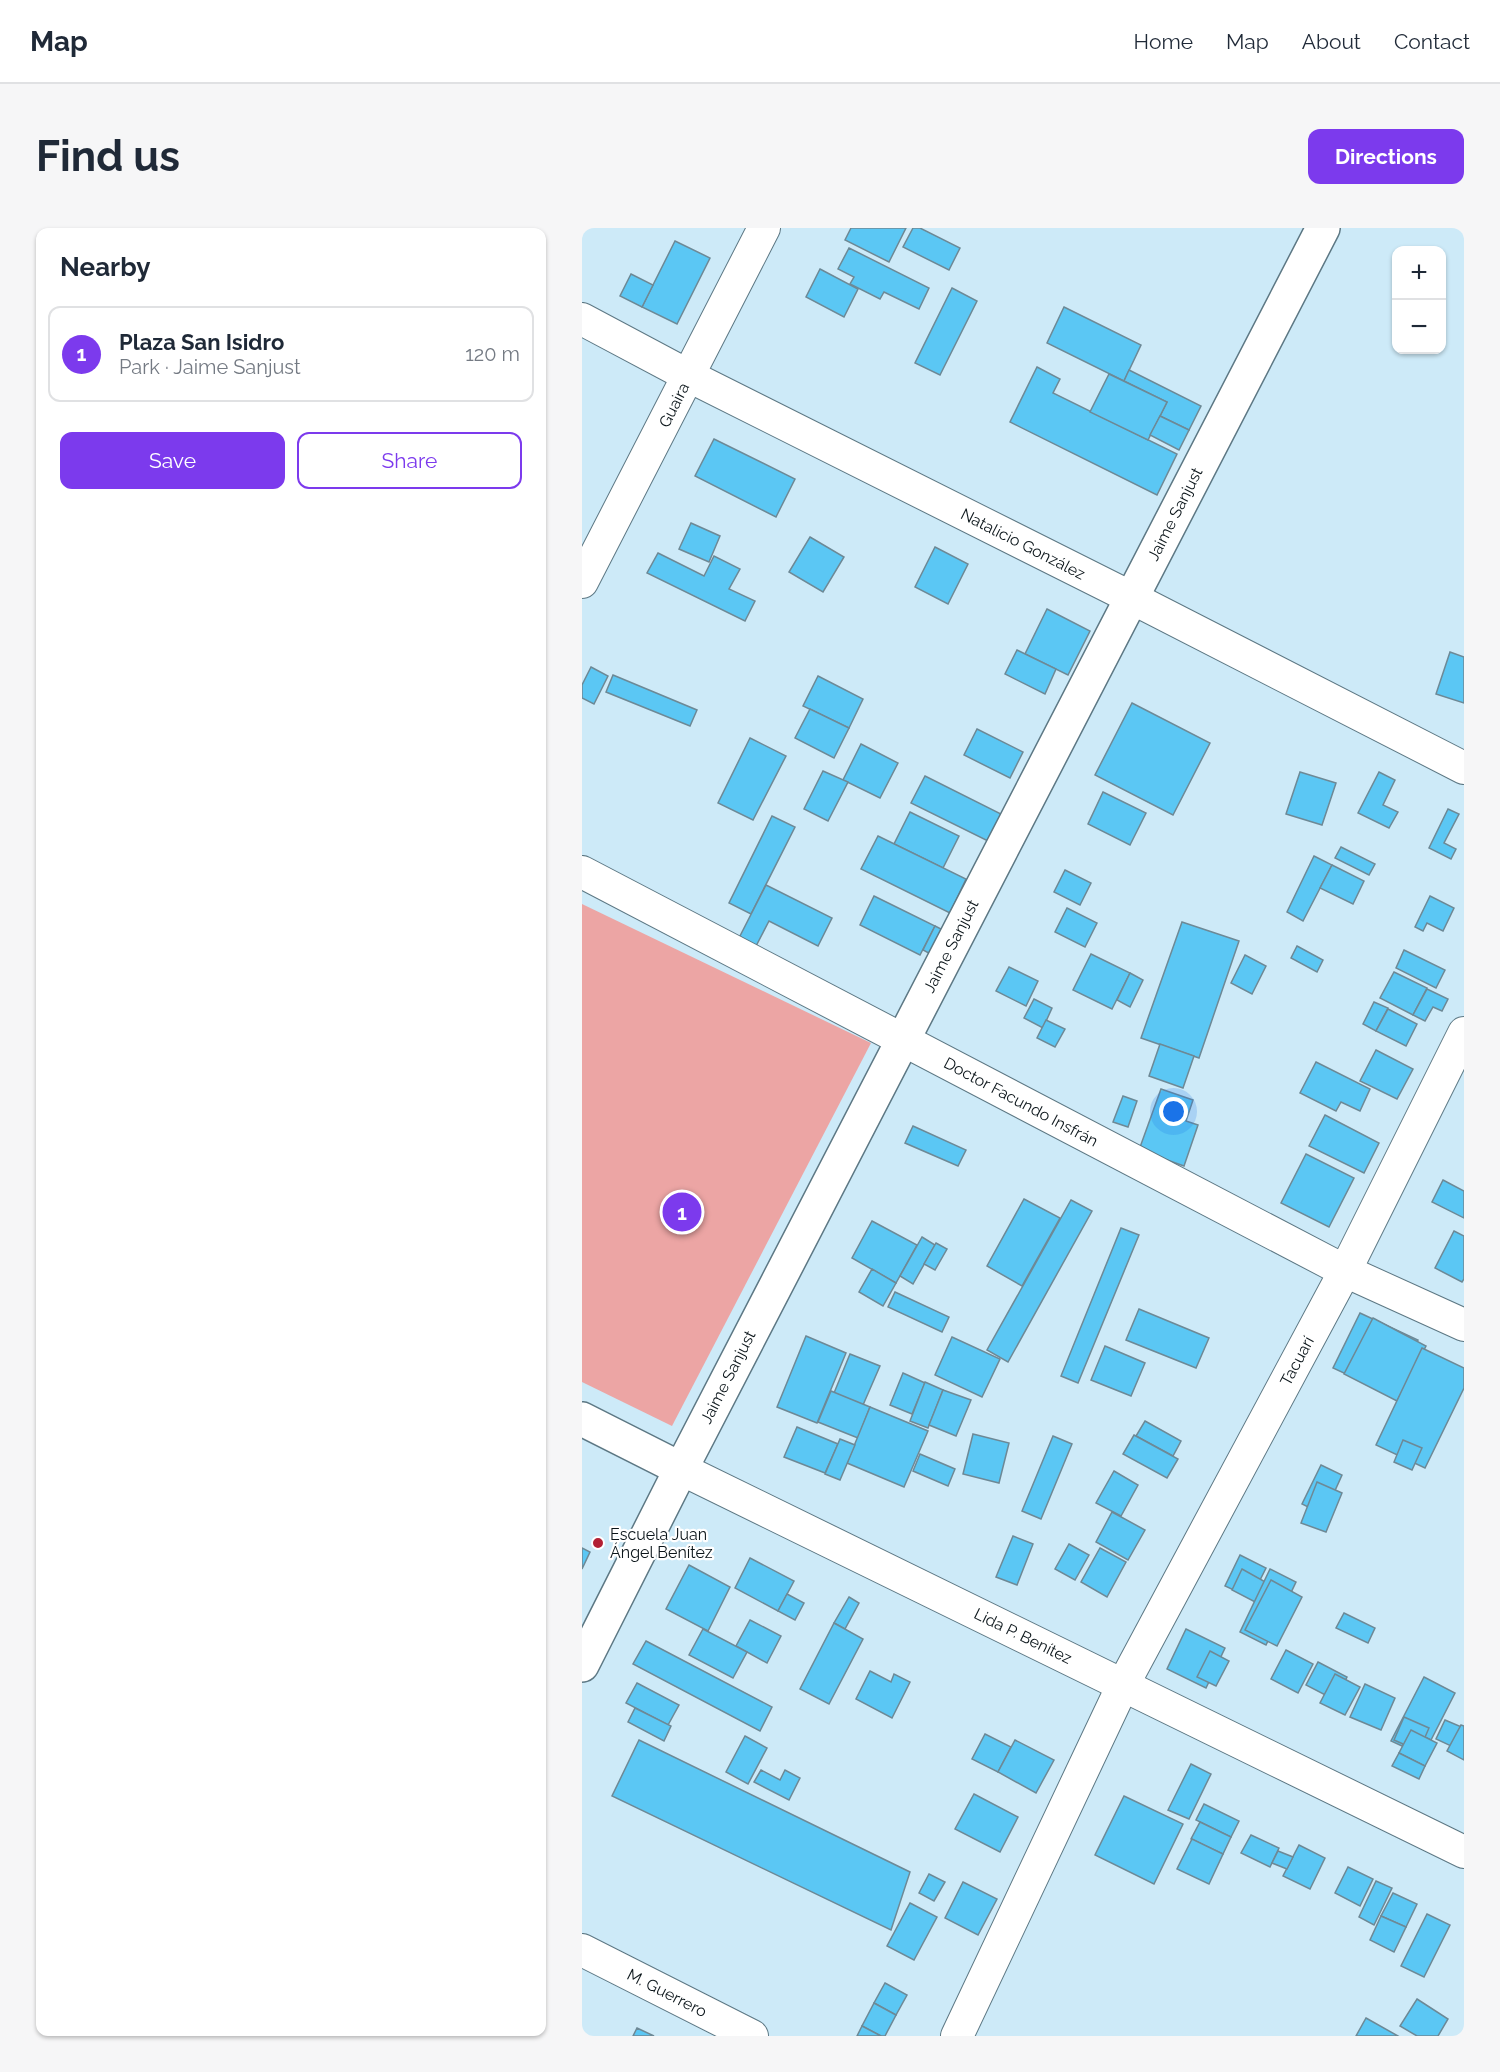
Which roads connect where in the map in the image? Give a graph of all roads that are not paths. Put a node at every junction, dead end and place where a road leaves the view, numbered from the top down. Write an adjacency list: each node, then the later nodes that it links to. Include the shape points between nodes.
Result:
1 (764, 228): 4 (street, Guaira)
2 (1323, 228): 6 (main road, Jaime Sanjust)
3 (582, 319): 4 (street, Natalicio González)
4 (689, 376): 5 (street, Guaira); 6 (street, Natalicio González)
5 (582, 582)
6 (1132, 598): 7 (street, Natalicio González); 10 (main road, Jaime Sanjust)
7 (1464, 768)
8 (582, 872): 10 (street, Doctor Facundo Insfrán)
9 (1464, 1033): 11 (street, Tacuarí)
10 (903, 1040): 11 (street, Doctor Facundo Insfrán); 14 (main road, Jaime Sanjust)
11 (1345, 1271): 12 (street, Doctor Facundo Insfrán); 16 (street, Tacuarí)
12 (1464, 1324)
13 (582, 1419): 14 (main road, Lida P. Benítez)
14 (681, 1469): 15 (main road, Jaime Sanjust); 16 (street, Lida P. Benítez)
15 (582, 1665)
16 (1123, 1685): 17 (street, Lida P. Benítez); 20 (street, Tacuarí)
17 (1464, 1852)
18 (582, 1950): 19 (street, M. Guerrero)
19 (752, 2036)
20 (957, 2036)

